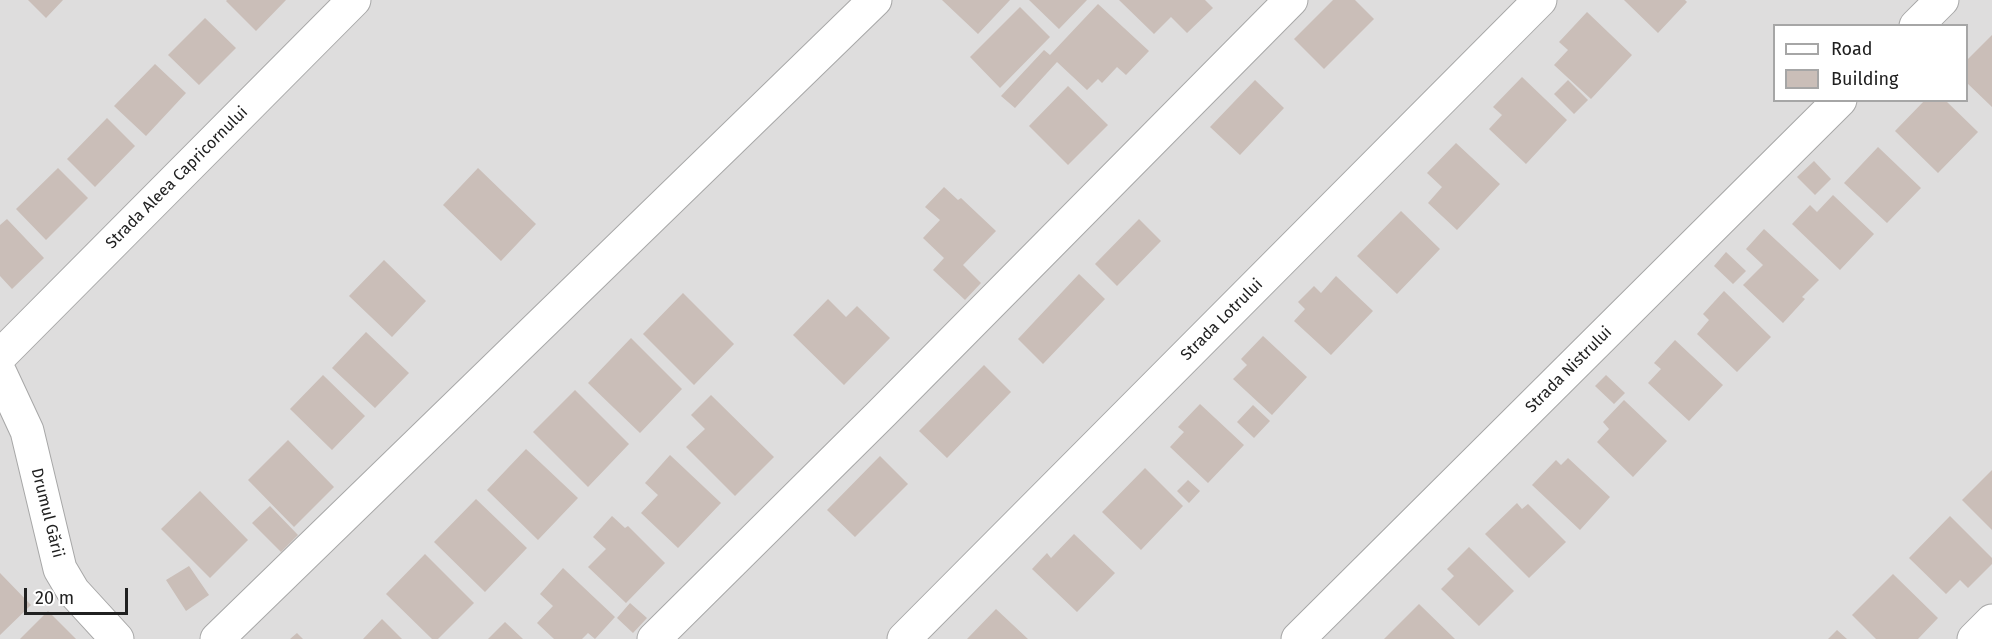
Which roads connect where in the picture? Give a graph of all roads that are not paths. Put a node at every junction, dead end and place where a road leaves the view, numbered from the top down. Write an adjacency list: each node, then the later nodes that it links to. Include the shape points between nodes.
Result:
1 (354, 0): 8 (street, Strada Aleea Capricornului)
2 (875, 0): 12 (street)
3 (1291, 0): 13 (street)
4 (1540, 0): 14 (street, Strada Lotrului)
5 (1942, 0): 6 (street)
6 (1918, 24)
7 (1838, 102): 15 (street, Strada Nistrului)
8 (0, 356)
9 (0, 373): 11 (street, Drumul Gării, via 27,431 60,569 73,591)
10 (1992, 621): 16 (street)
11 (117, 639)
12 (217, 639)
13 (654, 639)
14 (904, 639)
15 (1298, 639)
16 (1974, 639)

